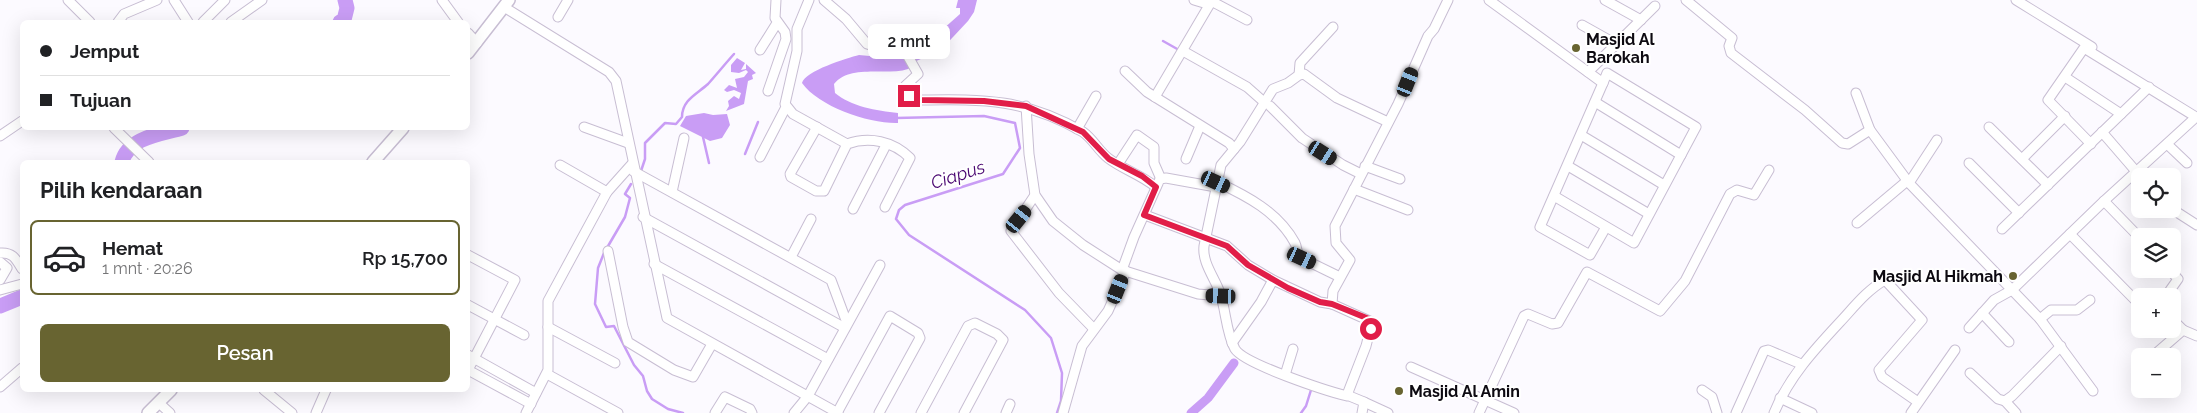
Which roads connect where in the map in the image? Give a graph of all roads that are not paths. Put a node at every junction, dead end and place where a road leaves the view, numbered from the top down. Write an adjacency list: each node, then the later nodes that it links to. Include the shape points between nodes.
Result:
1 (68, 0): 21 (street)
2 (157, 0): 22 (street, via 124,14)
3 (174, 0): 23 (street)
4 (225, 0): 24 (street)
5 (442, 0): 26 (street)
6 (568, 0): 20 (street)
7 (776, 0): 29 (street, via 774,14)
8 (809, 0): 53 (street, via 797,29 797,51 786,94)
9 (824, 0): 52 (street, via 869,46 880,46 895,35 918,75 904,88 912,97)
10 (1194, 0): 17 (street)
11 (1448, 0): 58 (street)
12 (1489, 0): 40 (street)
13 (1605, 0): 28 (street)
14 (1686, 0): 66 (street, via 1732,38 1731,53 1842,143 1848,144)
15 (2016, 0): 54 (street)
16 (257, 1): 25 (street)
17 (1211, 2): 27 (street); 37 (street, via 1184,44)
18 (506, 4): 33 (street); 72 (street, via 613,76)
19 (1654, 6): 28 (street)
20 (558, 17)
21 (88, 20)
22 (120, 20)
23 (187, 20)
24 (205, 20)
25 (233, 20)
26 (457, 20)
27 (1247, 20)
28 (1640, 20): 34 (street)
29 (777, 23): 35 (street); 46 (street, via 785,32 786,39)
30 (1582, 25): 34 (street)
31 (1333, 27): 42 (street, via 1300,63)
32 (470, 35): 33 (street)
33 (477, 43): 36 (street)
34 (1616, 44): 38 (street)
35 (760, 50)
36 (470, 51)
37 (1183, 51): 49 (street); 51 (street, via 1247,87)
38 (1595, 65): 40 (street); 41 (street)
39 (1124, 71): 49 (street)
40 (1588, 72): 44 (street)
41 (1607, 73): 44 (street); 78 (street, via 1696,127)
42 (1299, 74): 51 (street, via 1273,89); 58 (street, via 1337,98)
43 (2065, 76): 45 (street, via 2086,47); 55 (street); 56 (street, via 2048,100)
44 (1604, 83): 50 (street)
45 (2149, 87): 55 (street); 75 (street, via 2196,117)
46 (768, 91)
47 (1856, 93): 66 (street)
48 (1096, 96): 63 (street)
49 (1155, 97): 59 (street)
50 (1595, 102): 68 (street); 78 (street)
51 (1267, 104): 77 (street); 92 (street, via 1302,138 1343,165)
52 (1026, 106): 63 (street); 104 (street)
53 (786, 107): 62 (street); 79 (street)
54 (2197, 113)
55 (2120, 114): 67 (street)
56 (2065, 116): 74 (street); 81 (street)
57 (20, 122): 69 (street)
58 (1388, 122): 92 (street)
59 (1200, 126): 77 (street); 80 (street)
60 (1989, 126): 81 (street)
61 (584, 127): 72 (street)
62 (817, 127): 73 (street); 73 (street, via 790,174 794,180 816,191 824,191)
63 (1077, 129): 86 (street)
64 (116, 130): 82 (street)
65 (401, 130): 83 (street)
66 (1870, 130): 96 (street)
67 (2102, 132): 74 (street); 90 (street)
68 (1581, 135): 88 (street); 99 (street)
69 (0, 136)
70 (684, 138): 103 (street)
71 (1937, 140): 96 (street)
72 (628, 143): 89 (street)
73 (847, 144): 76 (street, via 872,139)
74 (2091, 144): 100 (street)
75 (2167, 144): 85 (street); 91 (street)
76 (886, 145): 107 (street, via 910,160); 108 (street)
77 (1234, 149): 98 (street, via 1221,165)
78 (1681, 155): 99 (street)
79 (760, 157)
80 (1186, 159)
81 (2022, 159): 100 (street)
82 (147, 160)
83 (375, 160)
84 (1969, 163): 110 (street)
85 (2186, 163)
86 (1118, 164): 97 (street); 97 (street, via 1138,135 1154,146)
87 (560, 165): 102 (street)
88 (1568, 166): 105 (street); 111 (street)
89 (632, 167): 102 (street); 103 (street); 114 (street)
90 (2133, 168)
91 (2144, 168)
92 (1363, 170): 94 (street); 101 (street)
93 (1769, 170): 184 (street, via 1754,195 1737,190 1730,194 1685,281 1664,309 1654,309 1587,272 1558,323 1552,324 1528,314 1524,316)
94 (1400, 179)
95 (2131, 180): 106 (street)
96 (1908, 182): 116 (street); 138 (street)
97 (1158, 183): 98 (street); 112 (street)
98 (1216, 184): 122 (street); 133 (street, via 1245,196 1272,215 1296,244 1299,257)
99 (1664, 185): 111 (street)
100 (2048, 186): 110 (street)
101 (1354, 189): 109 (street); 133 (street, via 1334,230 1336,243 1350,258)
102 (607, 192): 148 (street, via 548,300)
103 (672, 192): 127 (street)
104 (1035, 195): 132 (street, via 1049,218 1059,227); 151 (street, via 1011,231 1059,293)
105 (1554, 196): 118 (street); 118 (street, via 1540,227 1590,255)
106 (2104, 201): 120 (street); 121 (street)
107 (885, 208)
108 (853, 209)
109 (1408, 210)
110 (2020, 213): 119 (street)
111 (1649, 214): 118 (street, via 1634,243)
112 (1144, 215): 122 (street); 132 (street)
113 (2181, 215): 117 (street)
114 (643, 217): 129 (street); 147 (street)
115 (812, 219): 127 (street)
116 (1857, 223)
117 (2197, 225)
118 (1606, 227)
119 (2002, 229)
120 (2131, 229)
121 (2070, 234): 138 (street); 140 (street)
122 (1206, 239): 135 (street, via 1227,246 1248,265); 139 (street, via 1204,259)
123 (608, 251): 157 (street, via 622,327 628,342 674,370 693,377)
124 (0, 253): 125 (street)
125 (15, 256): 128 (street); 130 (street)
126 (470, 256): 145 (street, via 515,280)
127 (791, 257): 147 (street, via 831,280)
128 (4, 264): 134 (street)
129 (654, 264): 157 (street, via 667,318); 163 (street)
130 (20, 265)
131 (880, 266): 147 (street)
132 (1124, 270): 139 (street, via 1198,294); 151 (street, via 1112,304)
133 (1340, 277): 142 (street)
134 (0, 280)
135 (1273, 280): 142 (street, via 1320,302); 156 (street)
136 (20, 285): 137 (street)
137 (0, 290)
138 (2012, 290): 144 (street, via 1994,300); 146 (street)
139 (1221, 296): 156 (street)
140 (2131, 296)
141 (2090, 300): 146 (street, via 2077,310 2051,310)
142 (1332, 304): 182 (street, via 1372,322)
143 (470, 306): 145 (street)
144 (1982, 313): 150 (street); 155 (street)
145 (494, 319): 153 (street); 162 (street)
146 (2040, 320): 158 (street)
147 (846, 325): 163 (street)
148 (548, 327): 164 (street); 169 (street)
149 (2181, 327): 152 (street)
150 (1968, 328)
151 (1094, 330): 204 (street, via 1086,338 1079,354)
152 (2184, 330): 154 (street); 159 (street)
153 (524, 335)
154 (2197, 336)
155 (2009, 342)
156 (1232, 343): 171 (street, via 1238,354)
157 (712, 344): 181 (street)
158 (2061, 346): 175 (street); 185 (street)
159 (2163, 348)
160 (1293, 349): 171 (street)
161 (1955, 350): 187 (street)
162 (471, 357): 172 (street)
163 (828, 359): 181 (street)
164 (615, 363)
165 (1801, 364): 183 (street); 187 (street, via 1868,291 1885,280 1922,320 1879,370 1882,376); 210 (street, via 1764,351)
166 (1411, 367): 184 (street)
167 (20, 370): 173 (street)
168 (470, 371): 179 (street)
169 (547, 374): 180 (street); 195 (street)
170 (1970, 374): 185 (street)
171 (1285, 375): 182 (street)
172 (514, 381): 179 (street); 180 (street)
173 (0, 387)
174 (1702, 390): 209 (street, via 1711,396)
175 (2093, 391)
176 (169, 392): 188 (street)
177 (266, 392): 193 (street)
178 (325, 392): 194 (street)
179 (508, 392): 190 (street)
180 (536, 393): 190 (street)
181 (808, 396): 198 (street); 199 (street)
182 (1348, 396): 186 (street)
183 (1780, 398): 211 (street); 212 (street)
184 (1485, 400): 207 (street); 208 (street)
185 (2004, 401): 214 (street)
186 (1364, 402): 205 (street); 206 (street)
187 (1918, 402): 213 (street)
188 (159, 403): 191 (street); 192 (street)
189 (1010, 404): 203 (street)
190 (527, 411)
191 (148, 413)
192 (170, 413)
193 (292, 413)
194 (316, 413)
195 (618, 413)
196 (715, 413): 197 (street, via 725,397)
197 (752, 413)
198 (794, 413)
199 (838, 413): 200 (street, via 890,316 918,333 920,338)
200 (879, 413)
201 (921, 413): 202 (street, via 968,326 975,323 1003,340)
202 (964, 413)
203 (1006, 413)
204 (1063, 413)
205 (1362, 413)
206 (1388, 413)
207 (1479, 413)
208 (1514, 413)
209 (1717, 413)
210 (1736, 413)
211 (1774, 413)
212 (1812, 413)
213 (1911, 413)
214 (2016, 413)

